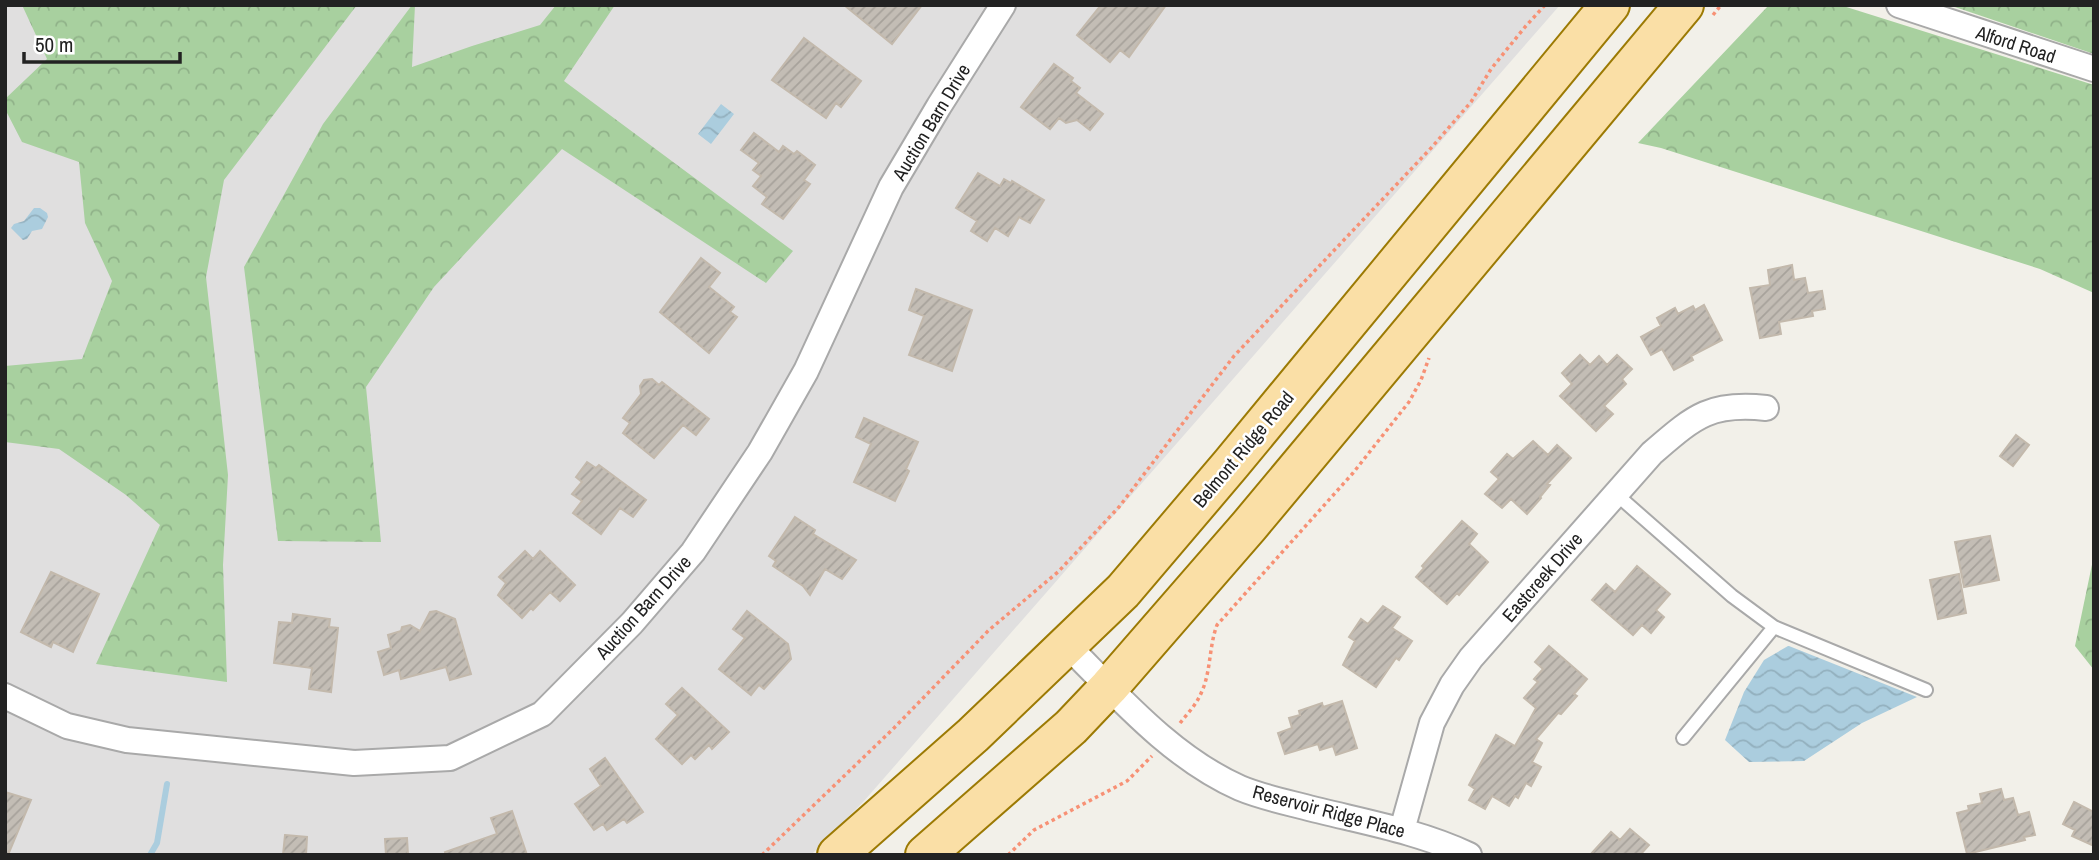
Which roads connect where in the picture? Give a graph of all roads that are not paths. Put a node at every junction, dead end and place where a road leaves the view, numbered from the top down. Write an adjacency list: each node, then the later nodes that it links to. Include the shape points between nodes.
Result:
1 (1003, 5): 12 (street, Auction Barn Drive, via 891,187 806,372 760,452 692,552 632,623 542,714 450,758 354,763 127,740 67,726)
2 (1610, 5): 9 (main road, Belmont Ridge Road, via 1231,464 1123,591)
3 (1899, 5): 5 (street, Alford Road)
4 (1698, 10): 10 (main road)
5 (2094, 69)
6 (1766, 408): 7 (street, Eastcreek Drive, via 1718,408 1684,425)
7 (1615, 494): 8 (lane); 14 (street, Eastcreek Drive, via 1452,685 1432,723)
8 (1774, 627): 11 (lane); 13 (lane)
9 (1068, 646): 10 (street, Reservoir Ridge Place); 15 (main road, Belmont Ridge Road)
10 (1110, 687): 14 (street, Reservoir Ridge Place, via 1166,740 1241,788); 16 (main road)
11 (1926, 690)
12 (5, 696)
13 (1683, 738)
14 (1402, 830): 17 (street, Reservoir Ridge Place)
15 (837, 855)
16 (925, 855)
17 (1469, 855)

